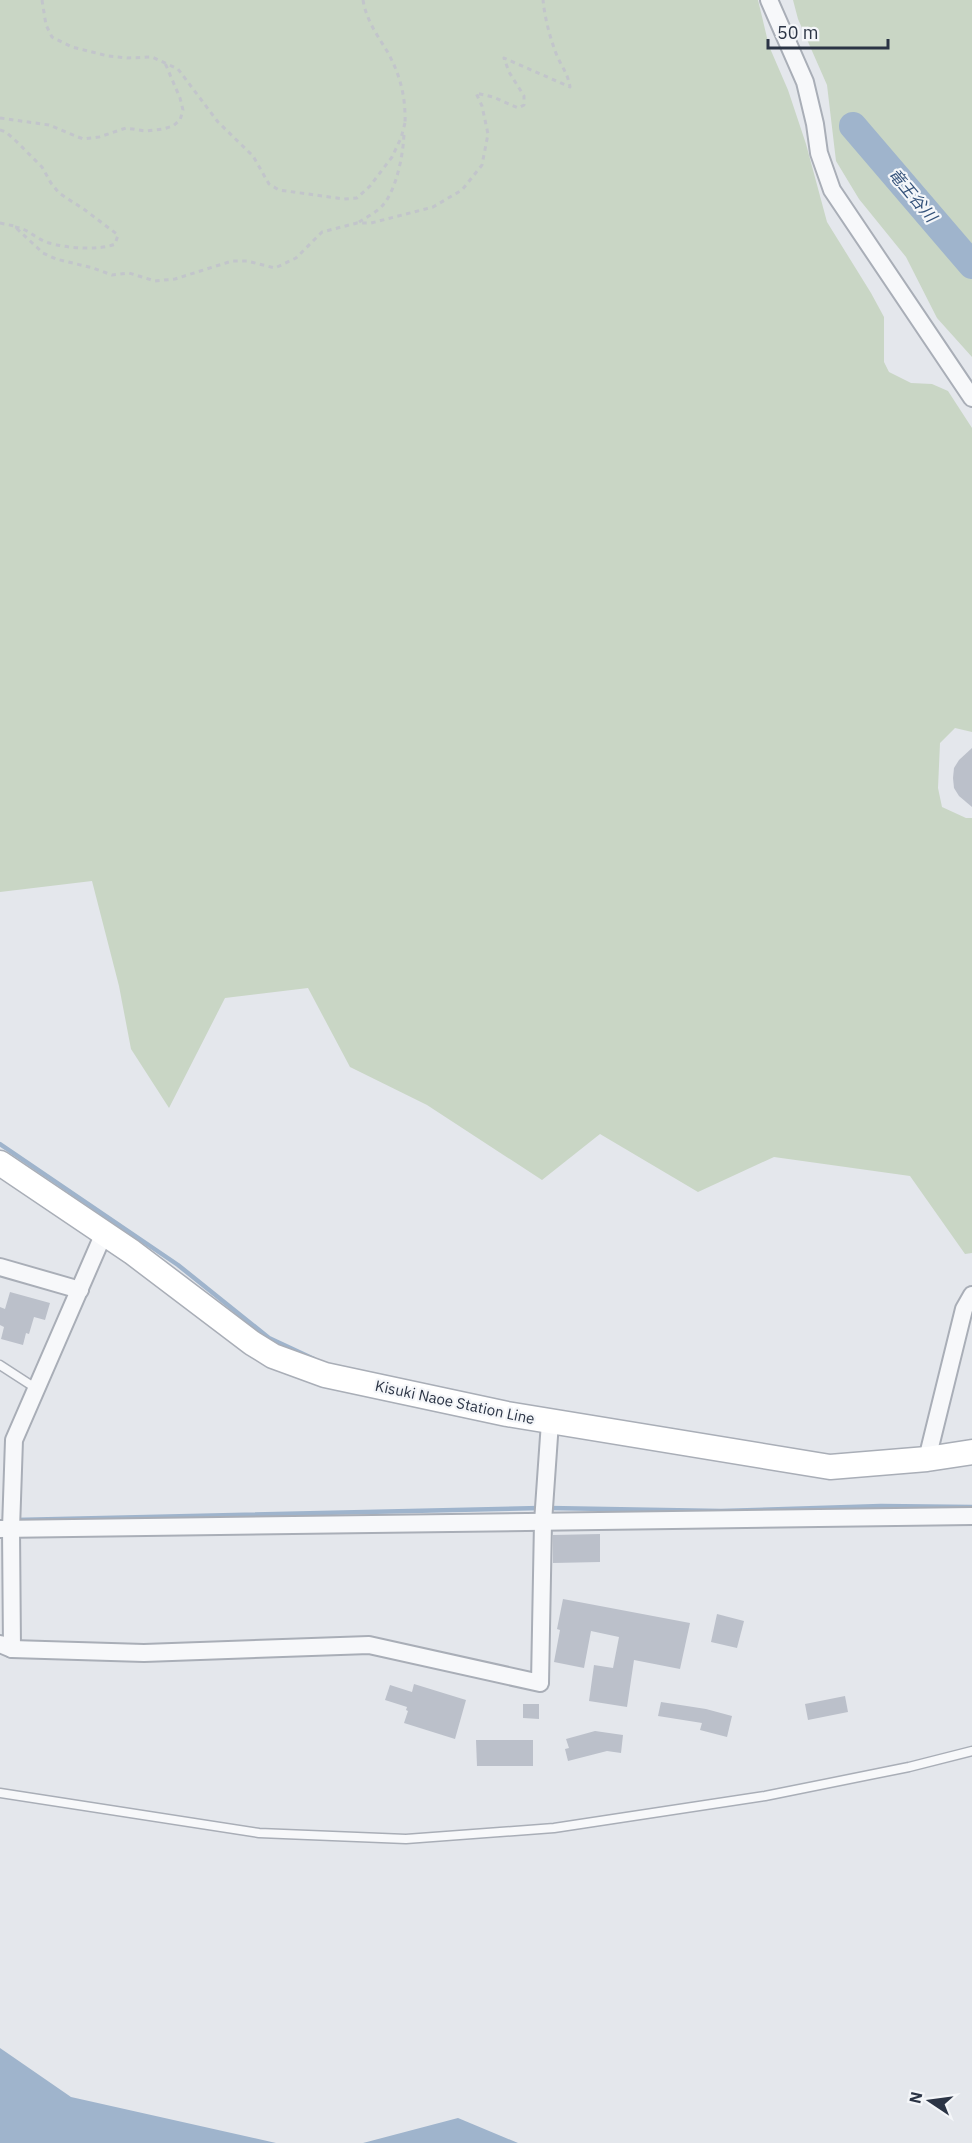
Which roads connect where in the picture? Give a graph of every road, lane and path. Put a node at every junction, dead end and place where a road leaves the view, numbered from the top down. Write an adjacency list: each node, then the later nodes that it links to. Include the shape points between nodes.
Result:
1 (42, 0): 5 (path, via 52,37 72,47 108,56 152,57)
2 (363, 0): 7 (path, via 368,20 403,89)
3 (543, 0): 10 (path, via 551,40 570,87 504,58 524,96 524,105 518,108 476,93 488,134 482,165 462,190 433,207)
4 (769, 0): 12 (street, via 805,82 819,153 832,190)
5 (164, 62): 6 (path, via 183,110 173,126 145,131 126,128 83,140 49,125); 7 (path, via 178,69 218,122 253,156 269,184 279,190 357,198 392,157)
6 (0, 118)
7 (405, 123): 10 (path, via 399,164 387,197 382,206)
8 (0, 130): 11 (path, via 42,167 59,193 117,236 115,244 91,249 51,244 25,228)
9 (0, 223): 11 (path)
10 (357, 223): 11 (path, via 322,232 296,258 275,268 232,261 197,274 154,281 129,273 112,275 56,259 43,253)
11 (14, 226)
12 (972, 398)
13 (0, 1163): 14 (main road, Kisuki Naoe Station Line)
14 (104, 1233): 16 (street); 20 (main road, Kisuki Naoe Station Line, via 273,1356 324,1375)
15 (0, 1267): 16 (street)
16 (80, 1290): 19 (street)
17 (972, 1295): 22 (street, via 964,1309)
18 (0, 1365): 19 (lane)
19 (37, 1389): 25 (street, via 14,1440)
20 (550, 1422): 22 (main road, Kisuki Naoe Station Line, via 831,1467); 24 (street)
21 (972, 1452): 22 (main road, Kisuki Naoe Station Line)
22 (927, 1459)
23 (972, 1516): 24 (street)
24 (543, 1522): 25 (street); 26 (street, via 540,1683 369,1646 144,1653)
25 (5, 1529): 26 (street)
26 (6, 1646)
27 (972, 1751): 28 (lane, via 765,1796 554,1828 406,1839 259,1833)
28 (0, 1793)

